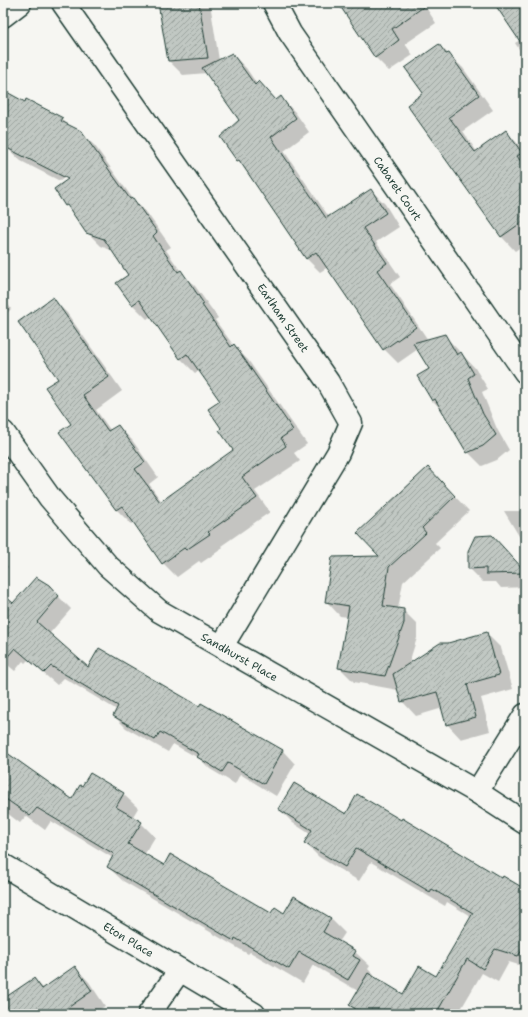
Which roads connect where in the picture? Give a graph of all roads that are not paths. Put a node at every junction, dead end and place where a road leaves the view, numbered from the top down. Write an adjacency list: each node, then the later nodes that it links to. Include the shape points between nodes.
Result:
1 (20, 3): 4 (street)
2 (63, 3): 7 (street, Earlham Street, via 328,382 351,423 338,453)
3 (274, 3): 5 (street, Cabaret Court, via 290,33)
4 (3, 16)
5 (525, 372)
6 (3, 432): 7 (street, Sandhurst Place, via 50,498 108,566 159,611)
7 (222, 646): 9 (street, Sandhurst Place)
8 (525, 715): 9 (street)
9 (477, 792): 10 (street, Sandhurst Place)
10 (525, 823)
11 (3, 865): 12 (street, Eton Place)
12 (180, 970): 13 (street); 14 (street, Eton Place)
13 (149, 1014)
14 (254, 1014)

